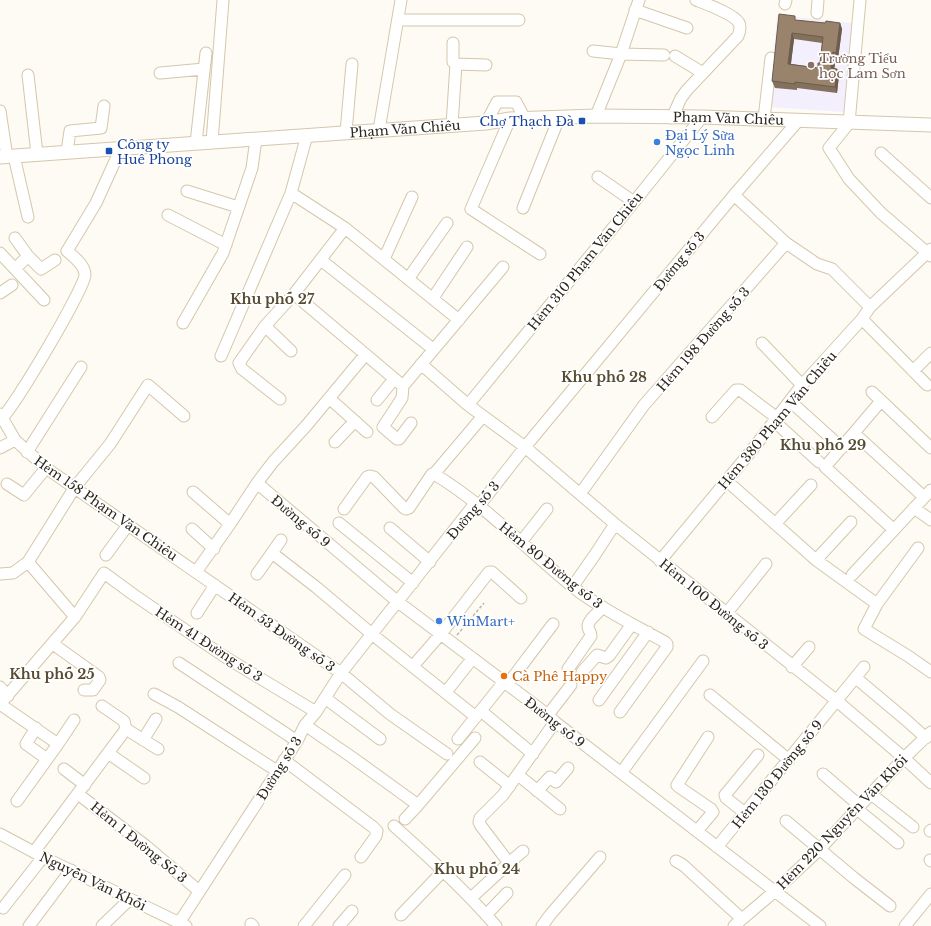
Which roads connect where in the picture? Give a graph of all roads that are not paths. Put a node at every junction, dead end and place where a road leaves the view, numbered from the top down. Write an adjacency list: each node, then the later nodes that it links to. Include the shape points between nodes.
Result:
1 (224, 0): 41 (street)
2 (402, 0): 8 (street)
3 (696, 0): 21 (street, via 733,17 738,21 740,28 738,36)
4 (818, 0): 7 (street)
5 (860, 0): 34 (street)
6 (637, 5): 10 (street); 14 (street)
7 (817, 13)
8 (398, 20): 9 (street); 37 (street)
9 (519, 20)
10 (686, 28)
11 (453, 43): 17 (street, via 453,62)
12 (593, 50): 14 (street)
13 (206, 53): 19 (street)
14 (621, 54): 21 (street, via 670,56); 25 (street)
15 (771, 58): 31 (street)
16 (352, 64): 38 (street)
17 (456, 64): 18 (street); 35 (street)
18 (486, 65)
19 (204, 69): 20 (street); 42 (street)
20 (160, 73)
21 (703, 73): 28 (street, via 681,98)
22 (28, 75): 46 (street)
23 (104, 106): 44 (street, via 101,128 70,131)
24 (0, 111): 47 (street)
25 (596, 116): 27 (main road, Phạm Văn Chiêu); 28 (main road, Phạm Văn Chiêu)
26 (702, 117): 28 (main road, Phạm Văn Chiêu); 31 (main road, Phạm Văn Chiêu); 54 (street, Hẻm 310 Phạm Văn Chiêu)
27 (559, 118): 30 (main road, Phạm Văn Chiêu); 56 (street)
28 (672, 118)
29 (510, 119): 30 (main road, Phạm Văn Chiêu); 33 (main road, Phạm Văn Chiêu); 67 (street, via 471,209)
30 (526, 119): 33 (street, via 516,102 497,102)
31 (764, 119): 32 (main road, Phạm Văn Chiêu)
32 (798, 121): 34 (main road, Phạm Văn Chiêu); 51 (street, Đường số 3)
33 (486, 123): 35 (main road, Phạm Văn Chiêu)
34 (849, 123): 36 (main road, Phạm Văn Chiêu); 66 (street, via 829,148 849,179 881,213)
35 (452, 125): 37 (main road, Phạm Văn Chiêu)
36 (931, 125)
37 (379, 130): 38 (main road, Phạm Văn Chiêu)
38 (346, 132): 39 (main road, Phạm Văn Chiêu)
39 (307, 135): 40 (main road, Phạm Văn Chiêu); 50 (street)
40 (256, 139): 41 (main road, Phạm Văn Chiêu); 55 (street, via 252,168)
41 (212, 142): 42 (main road, Phạm Văn Chiêu)
42 (196, 143): 43 (main road, Phạm Văn Chiêu)
43 (121, 148): 44 (main road, Phạm Văn Chiêu); 107 (street, via 96,203 67,251 82,265 85,274 83,282 27,382)
44 (66, 152): 46 (main road, Phạm Văn Chiêu)
45 (881, 153): 53 (street)
46 (37, 154): 47 (main road, Phạm Văn Chiêu)
47 (7, 156): 58 (street)
48 (598, 177): 54 (street)
49 (187, 191): 55 (street)
50 (292, 193): 60 (street); 90 (street)
51 (734, 195): 62 (street); 115 (street, Đường số 3)
52 (412, 197): 69 (street)
53 (931, 198)
54 (634, 202): 103 (street, Hẻm 310 Phạm Văn Chiêu)
55 (238, 207): 63 (street)
56 (523, 208)
57 (168, 215): 63 (street)
58 (28, 217)
59 (447, 223): 74 (street)
60 (345, 228): 69 (street); 71 (street)
61 (15, 238): 68 (street)
62 (786, 243): 80 (street, via 817,264 832,269); 130 (street, Hẻm 198 Đường số 3, via 644,405)
63 (226, 245): 83 (street)
64 (467, 247): 78 (street)
65 (0, 253): 73 (street)
66 (930, 253): 80 (street, Hẻm 380 Phạm Văn Chiêu)
67 (540, 254)
68 (28, 256): 70 (street, via 41,269); 73 (street)
69 (384, 259): 74 (street)
70 (54, 260)
71 (321, 260): 77 (street); 86 (street)
72 (503, 267): 82 (street)
73 (15, 269): 79 (street)
74 (408, 279): 78 (street)
75 (12, 285): 76 (street)
76 (0, 293)
77 (294, 294): 84 (street); 89 (street)
78 (433, 298): 82 (street)
79 (44, 300)
80 (870, 307): 81 (street, Hẻm 380 Phạm Văn Chiêu)
81 (862, 319): 93 (street); 95 (street, Hẻm 380 Phạm Văn Chiêu)
82 (459, 320): 86 (street)
83 (183, 323)
84 (265, 326): 87 (street); 99 (street, via 239,363 242,369)
85 (762, 343): 95 (street)
86 (433, 349): 91 (street)
87 (291, 351)
88 (931, 353): 93 (street)
89 (365, 355): 94 (street); 98 (street)
90 (221, 356)
91 (420, 364): 94 (street); 103 (street, Hẻm 100 Đường số 3)
92 (81, 367): 119 (street)
93 (913, 371): 96 (street)
94 (399, 382): 100 (street); 110 (street, via 402,398 383,427 398,439)
95 (802, 385): 101 (street, Hẻm 380 Phạm Văn Chiêu)
96 (927, 385)
97 (872, 392): 102 (street)
98 (329, 398): 109 (street); 124 (street)
99 (280, 399)
100 (377, 400)
101 (790, 401): 108 (street, Hẻm 380 Phạm Văn Chiêu); 117 (street)
102 (881, 401): 112 (street); 118 (street)
103 (468, 405): 105 (street, Hẻm 100 Đường số 3)
104 (184, 416): 127 (street, via 148,385 110,444)
105 (483, 416): 115 (street, Hẻm 100 Đường số 3); 122 (street)
106 (712, 417): 108 (street, via 736,390 740,390)
107 (1, 418): 113 (street, Hẻm 158 Phạm Văn Chiêu)
108 (775, 419): 120 (street); 123 (street, Hẻm 380 Phạm Văn Chiêu)
109 (355, 421): 111 (street); 114 (street)
110 (411, 424)
111 (366, 432)
112 (855, 434): 117 (street); 129 (street)
113 (15, 440): 116 (street); 119 (street, Hẻm 158 Phạm Văn Chiêu)
114 (335, 442)
115 (525, 447): 130 (street, Hẻm 100 Đường số 3); 131 (street, Đường số 3, via 482,502)
116 (0, 448)
117 (842, 448): 120 (street)
118 (931, 448)
119 (27, 452): 121 (street, Hẻm 158 Phạm Văn Chiêu)
120 (822, 465): 144 (street)
121 (46, 468): 125 (street, via 24,495); 127 (street, Hẻm 158 Phạm Văn Chiêu)
122 (434, 474): 131 (street, Hẻm 80 Đường số 3); 133 (street, via 409,508 404,508 374,477 370,476)
123 (727, 481): 141 (street); 152 (street, Hẻm 380 Phạm Văn Chiêu)
124 (257, 483): 138 (street); 164 (street, Đường số 9)
125 (7, 484)
126 (811, 485): 141 (street)
127 (75, 487): 137 (street, Hẻm 158 Phạm Văn Chiêu); 153 (street)
128 (193, 492): 138 (street)
129 (928, 493): 132 (street)
130 (580, 494): 140 (street, Hẻm 100 Đường số 3)
131 (477, 504): 146 (street, Hẻm 80 Đường số 3); 154 (street, Đường số 3)
132 (914, 508): 135 (street); 144 (street)
133 (344, 509)
134 (547, 510): 146 (street)
135 (931, 520)
136 (851, 522): 151 (street)
137 (128, 524): 150 (street); 156 (street, Hẻm 158 Phạm Văn Chiêu)
138 (230, 524): 148 (street)
139 (339, 524): 160 (street)
140 (615, 524): 152 (street, Hẻm 100 Đường số 3); 161 (street)
141 (775, 524): 151 (street)
142 (390, 528): 154 (street)
143 (192, 529): 148 (street)
144 (894, 530): 159 (street)
145 (281, 540): 149 (street)
146 (521, 542): 161 (street, Hẻm 80 Đường số 3)
147 (918, 548): 165 (street)
148 (214, 549): 156 (street)
149 (272, 553): 158 (street); 173 (street)
150 (106, 555)
151 (816, 560): 165 (street)
152 (660, 561): 168 (street, Hẻm 100 Đường số 3)
153 (28, 562): 157 (street, via 13,573); 169 (street)
154 (430, 562): 160 (street, Đường số 3)
155 (766, 564): 168 (street)
156 (196, 572): 162 (street, Hẻm 158 Phạm Văn Chiêu)
157 (0, 574)
158 (257, 574)
159 (852, 575)
160 (413, 583): 164 (street, Đường số 3)
161 (573, 586): 166 (street, Hẻm 80 Đường số 3)
162 (219, 588): 167 (street); 186 (street, Hẻm 53 Đường số 3)
163 (521, 598): 174 (street, via 489,572)
164 (398, 602): 173 (street, Đường số 3); 174 (street, Đường số 9)
165 (877, 604): 185 (street, via 864,629)
166 (603, 607): 171 (street, Hẻm 80 Đường số 3); 183 (street, via 588,625 591,636)
167 (197, 613)
168 (726, 614): 181 (street, Hẻm 100 Đường số 3)
169 (76, 617): 175 (street); 201 (street, Hẻm 41 Đường số 3, via 104,573 225,657)
170 (553, 624): 188 (street)
171 (632, 624): 172 (street, Hẻm 80 Đường số 3); 184 (street, via 609,656 597,656)
172 (648, 632): 197 (street); 202 (street, Hẻm 80 Đường số 3, via 665,642 667,647)
173 (372, 635): 180 (street); 186 (street, Đường số 3)
174 (440, 635): 177 (street, Đường số 9); 180 (street)
175 (53, 644): 191 (street, via 99,677 100,680 93,690); 195 (street)
176 (809, 647): 181 (street)
177 (472, 659): 188 (street, Đường số 9); 192 (street)
178 (703, 661): 231 (street)
179 (179, 663): 216 (street)
180 (413, 666): 192 (street)
181 (792, 666): 198 (street, Hẻm 100 Đường số 3)
182 (864, 668): 187 (street, Hẻm 130 Đường số 9)
183 (568, 669)
184 (582, 672)
185 (931, 672)
186 (341, 673): 196 (street, Đường số 3); 220 (street, Hẻm 53 Đường số 3, via 390,714)
187 (856, 678): 198 (street, Hẻm 130 Đường số 9); 210 (street)
188 (505, 684): 203 (street); 205 (street, Đường số 9)
189 (571, 685): 205 (street)
190 (0, 687): 195 (street)
191 (84, 690)
192 (446, 692): 203 (street)
193 (154, 694): 230 (street)
194 (710, 695): 226 (street)
195 (8, 696): 199 (street)
196 (325, 698): 201 (street, Đường số 3); 213 (street)
197 (599, 700)
198 (837, 701): 223 (street, Hẻm 100 Đường số 3); 226 (street, Hẻm 130 Đường số 9)
199 (0, 704): 208 (street)
200 (102, 706): 209 (street, via 124,721)
201 (316, 712): 207 (street, Đường số 3)
202 (620, 712)
203 (478, 714): 214 (street); 221 (street)
204 (156, 719): 215 (street)
205 (551, 719): 221 (street); 231 (street, Đường số 9)
206 (74, 720): 217 (street)
207 (305, 726): 216 (street, Đường số 3); 241 (street)
208 (36, 728): 217 (street); 224 (street, via 26,744)
209 (126, 729): 215 (street); 219 (street)
210 (928, 735): 223 (street, Hẻm 220 Nguyễn Văn Khối)
211 (708, 737): 249 (street, via 677,785 713,812)
212 (475, 738): 241 (street)
213 (380, 739)
214 (458, 739)
215 (143, 740): 218 (street)
216 (297, 741): 225 (street, Đường số 3)
217 (58, 744): 224 (street)
218 (158, 749)
219 (108, 753): 234 (street); 237 (street)
220 (447, 754)
221 (533, 754): 233 (street)
222 (758, 755): 244 (street, via 725,795)
223 (904, 758): 235 (street, Hẻm 100 Đường số 3); 239 (street, Hẻm 220 Nguyễn Văn Khối)
224 (47, 759): 240 (street)
225 (284, 760): 230 (street, Đường số 3); 256 (street, via 377,831)
226 (788, 760): 244 (street, Hẻm 130 Đường số 9)
227 (480, 762): 236 (street)
228 (568, 768): 238 (street, via 556,782 550,777)
229 (64, 769): 237 (street, Hẻm 1 Đường Số 3)
230 (277, 772): 263 (street, Đường số 3)
231 (621, 773): 249 (street, Đường số 9)
232 (823, 774): 242 (street)
233 (518, 775): 236 (street); 238 (street)
234 (144, 778)
235 (931, 783)
236 (510, 786): 259 (street, via 479,822)
237 (81, 789): 255 (street); 263 (street, Hẻm 1 Đường Số 3)
238 (538, 791): 243 (street)
239 (871, 794): 242 (street, Hẻm 220 Nguyễn Văn Khối); 248 (street)
240 (17, 802)
241 (418, 805): 245 (street)
242 (859, 807): 251 (street); 253 (street, Hẻm 220 Nguyễn Văn Khối)
243 (560, 809)
244 (745, 813): 252 (street, Hẻm 130 Đường số 9)
245 (405, 819)
246 (786, 821): 253 (street)
247 (394, 826): 261 (street)
248 (913, 828)
249 (697, 831): 252 (street, Đường số 9)
250 (0, 834): 255 (street, Nguyễn Văn Khối)
251 (898, 842)
252 (717, 847): 264 (street, Đường số 9)
253 (820, 849): 264 (street, Hẻm 220 Nguyễn Văn Khối); 269 (street)
254 (523, 851): 259 (street)
255 (38, 854): 260 (street, Nguyễn Văn Khối); 270 (street)
256 (361, 857)
257 (600, 857): 281 (street)
258 (676, 861): 274 (street, via 683,865)
259 (509, 863): 267 (street)
260 (71, 870): 268 (street, Nguyễn Văn Khối); 277 (street)
261 (444, 870): 267 (street); 273 (street)
262 (345, 875): 276 (street)
263 (199, 891): 275 (street, Đường số 3)
264 (775, 891): 274 (street, Hẻm 220 Nguyễn Văn Khối); 282 (street, Đường số 9)
265 (507, 893): 272 (street)
266 (931, 894): 283 (street)
267 (472, 898): 272 (street)
268 (130, 899): 275 (street, Nguyễn Văn Khối); 278 (street)
269 (890, 906)
270 (3, 908)
271 (352, 911): 279 (street)
272 (486, 915): 280 (street)
273 (401, 916)
274 (738, 923)
275 (183, 924)
276 (305, 924)
277 (28, 926)
278 (102, 926)
279 (339, 926)
280 (496, 926)
281 (542, 926)
282 (820, 926)
283 (905, 926)

